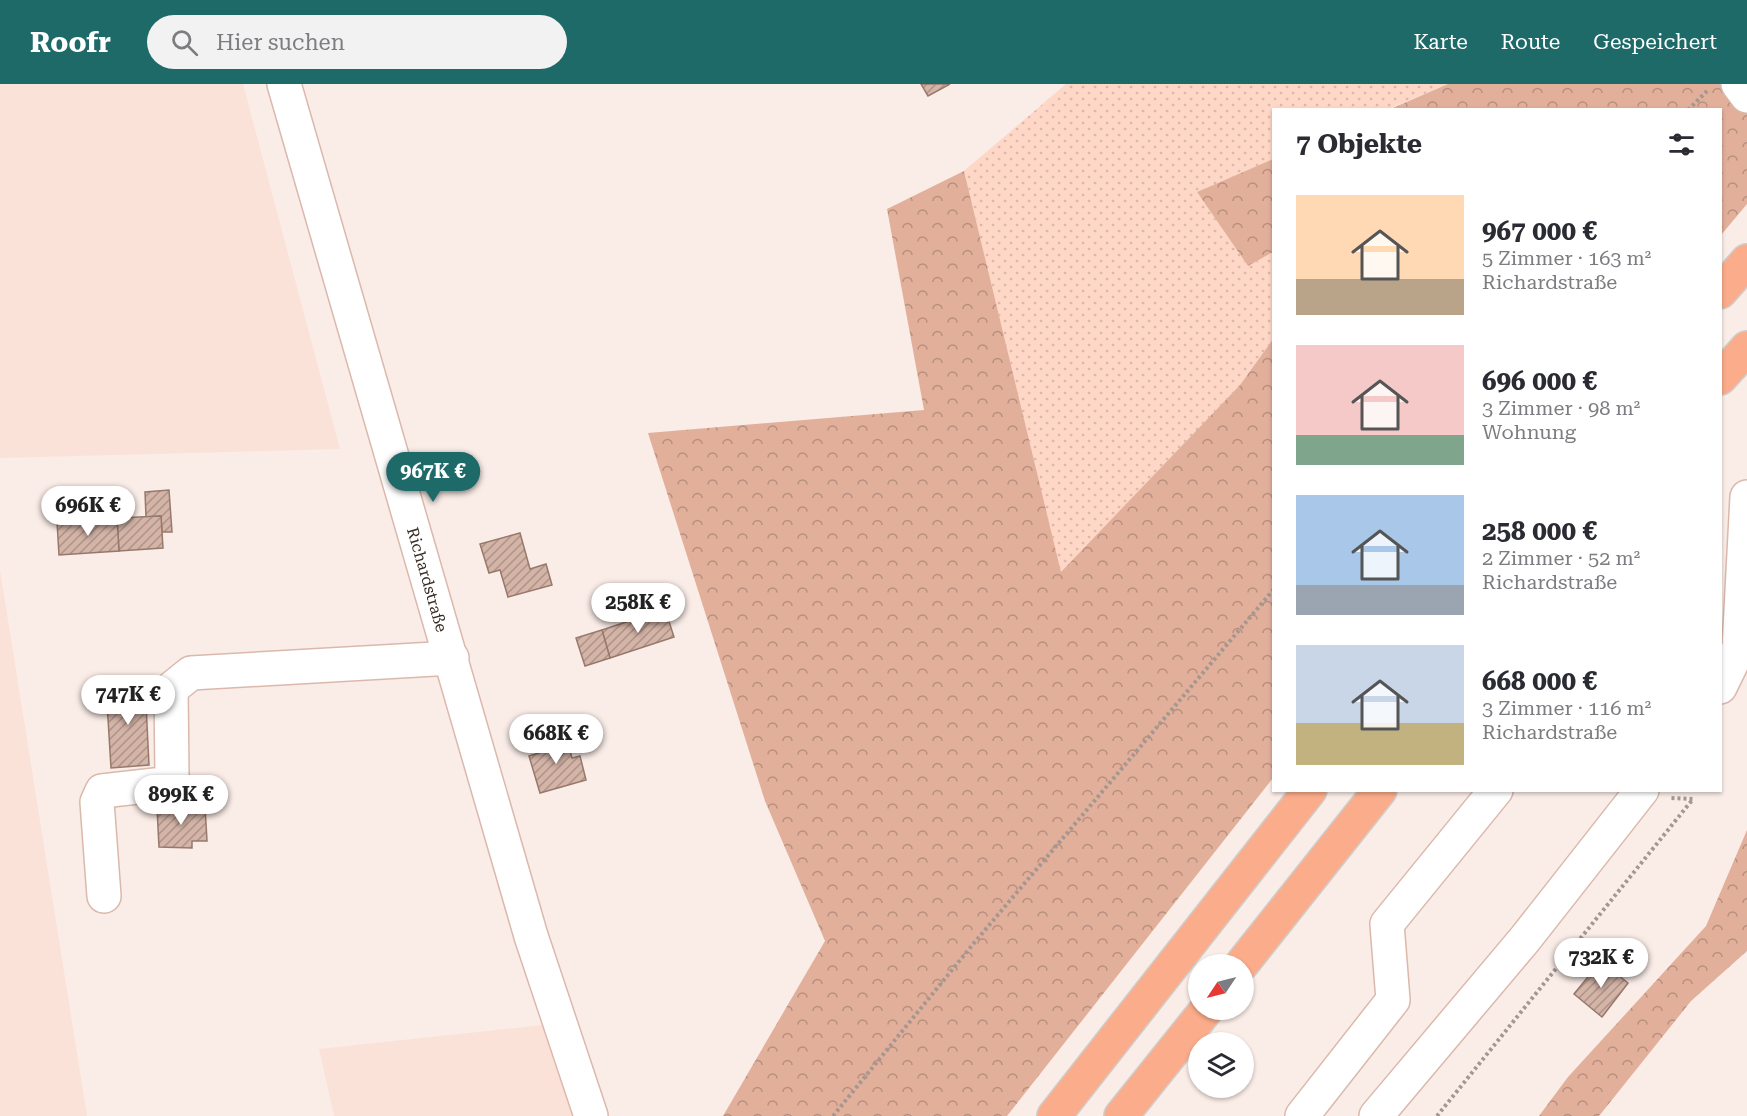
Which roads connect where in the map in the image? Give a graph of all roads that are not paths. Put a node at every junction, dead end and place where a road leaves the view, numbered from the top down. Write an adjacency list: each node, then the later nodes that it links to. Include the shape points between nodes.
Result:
1 (284, 84): 11 (street, Richardstraße)
2 (1738, 84): 3 (street)
3 (1747, 96)
4 (1747, 261): 5 (highway)
5 (1722, 290)
6 (1747, 348): 7 (highway)
7 (1722, 376)
8 (1747, 482): 10 (street)
9 (1747, 497): 12 (street, via 1739,648)
10 (1722, 512)
11 (452, 658): 17 (street, via 191,674 171,689 172,775 164,784 102,791 97,801); 20 (street, Richardstraße, via 531,936)
12 (1722, 683)
13 (1308, 792): 21 (highway)
14 (1378, 792): 18 (highway)
15 (1494, 792): 23 (street, via 1387,924 1393,1000)
16 (1640, 793): 24 (street, via 1525,939)
17 (104, 896)
18 (1250, 954)
19 (1198, 1020): 22 (highway)
20 (591, 1116)
21 (1054, 1116)
22 (1121, 1116)
23 (1302, 1116)
24 (1376, 1116)

